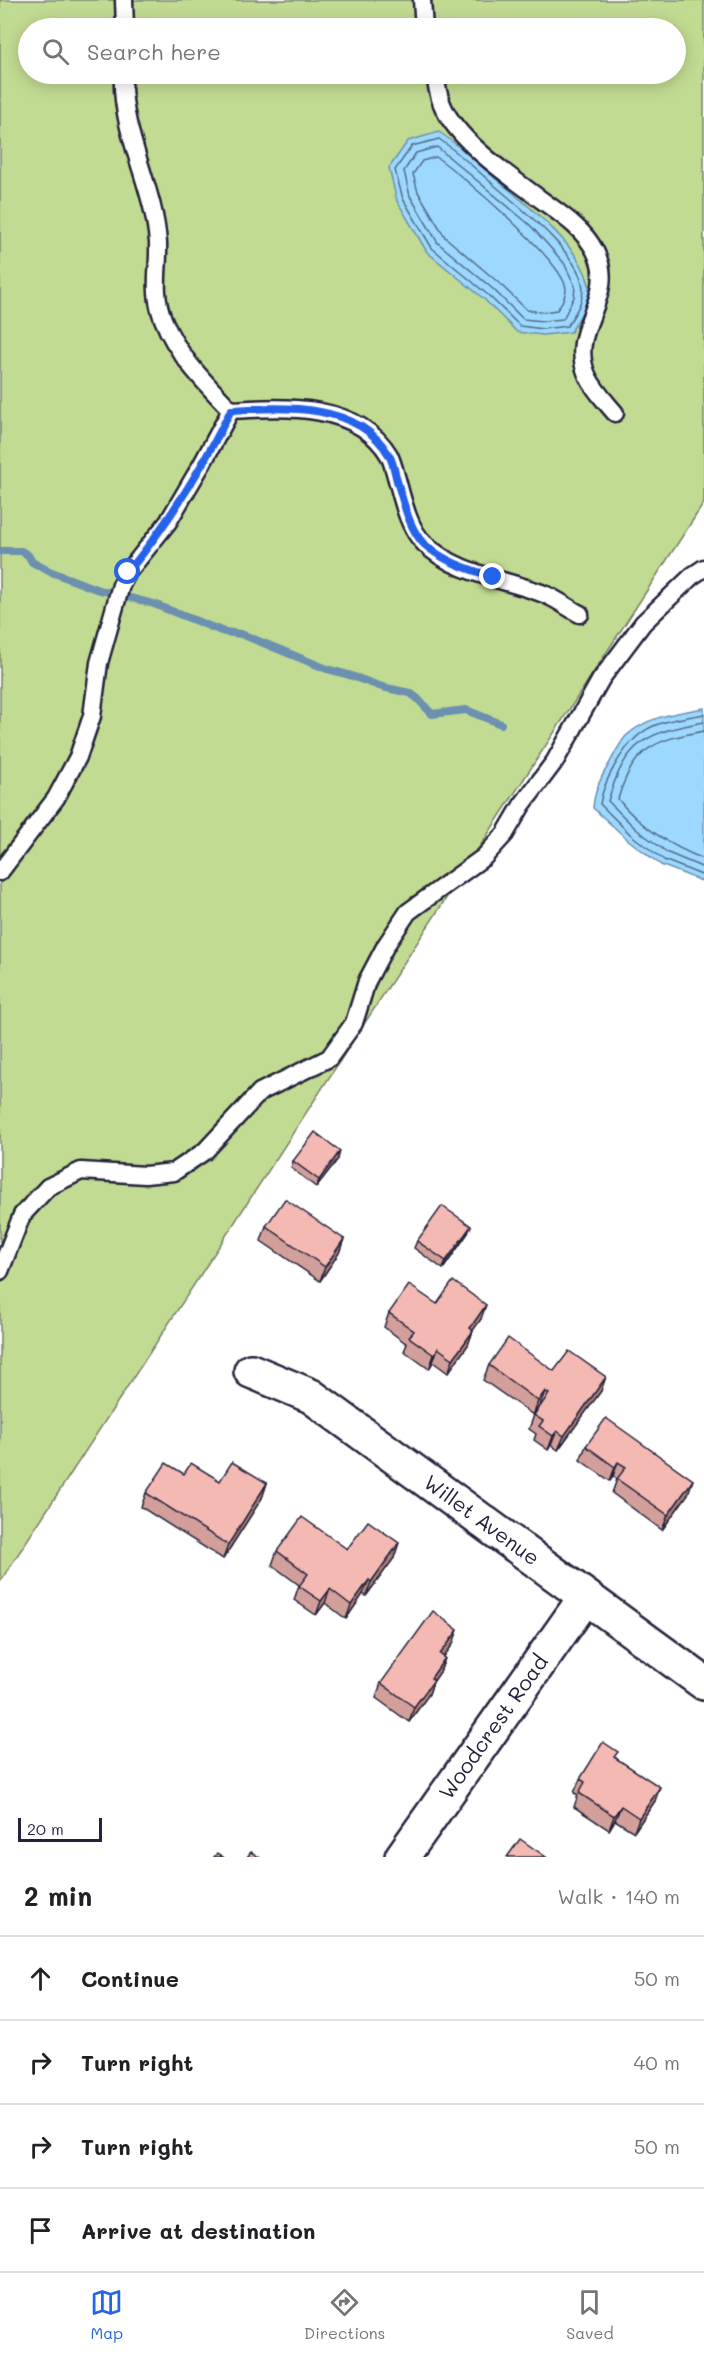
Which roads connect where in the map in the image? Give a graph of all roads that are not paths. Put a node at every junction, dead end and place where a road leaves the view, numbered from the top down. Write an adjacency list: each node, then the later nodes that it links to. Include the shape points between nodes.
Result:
1 (124, 0): 3 (lane)
2 (422, 0): 4 (lane)
3 (125, 18)
4 (423, 18)
5 (124, 84): 7 (lane, via 125,109 154,216 158,243 156,298 163,321 200,377)
6 (437, 84): 8 (lane, via 453,124 484,156 581,231 595,250 603,269 602,286 585,327 581,352 596,392)
7 (231, 410): 10 (lane, via 308,411 356,423 372,434 389,456 422,542 461,567 547,595); 11 (lane, via 182,500 121,585 99,663 92,716 78,757 56,798)
8 (615, 413)
9 (704, 568): 12 (lane, via 643,623 601,679 555,761 505,834 484,857 408,912 367,981 354,1023 329,1058 260,1092 205,1150 174,1172 145,1175 81,1171 48,1187 22,1215)
10 (580, 614)
11 (0, 872)
12 (0, 1271)
13 (251, 1371): 14 (street, Willet Avenue, via 311,1396)
14 (585, 1598): 15 (street, Willet Avenue); 16 (street, Woodcrest Road)
15 (704, 1683)
16 (402, 1857)

